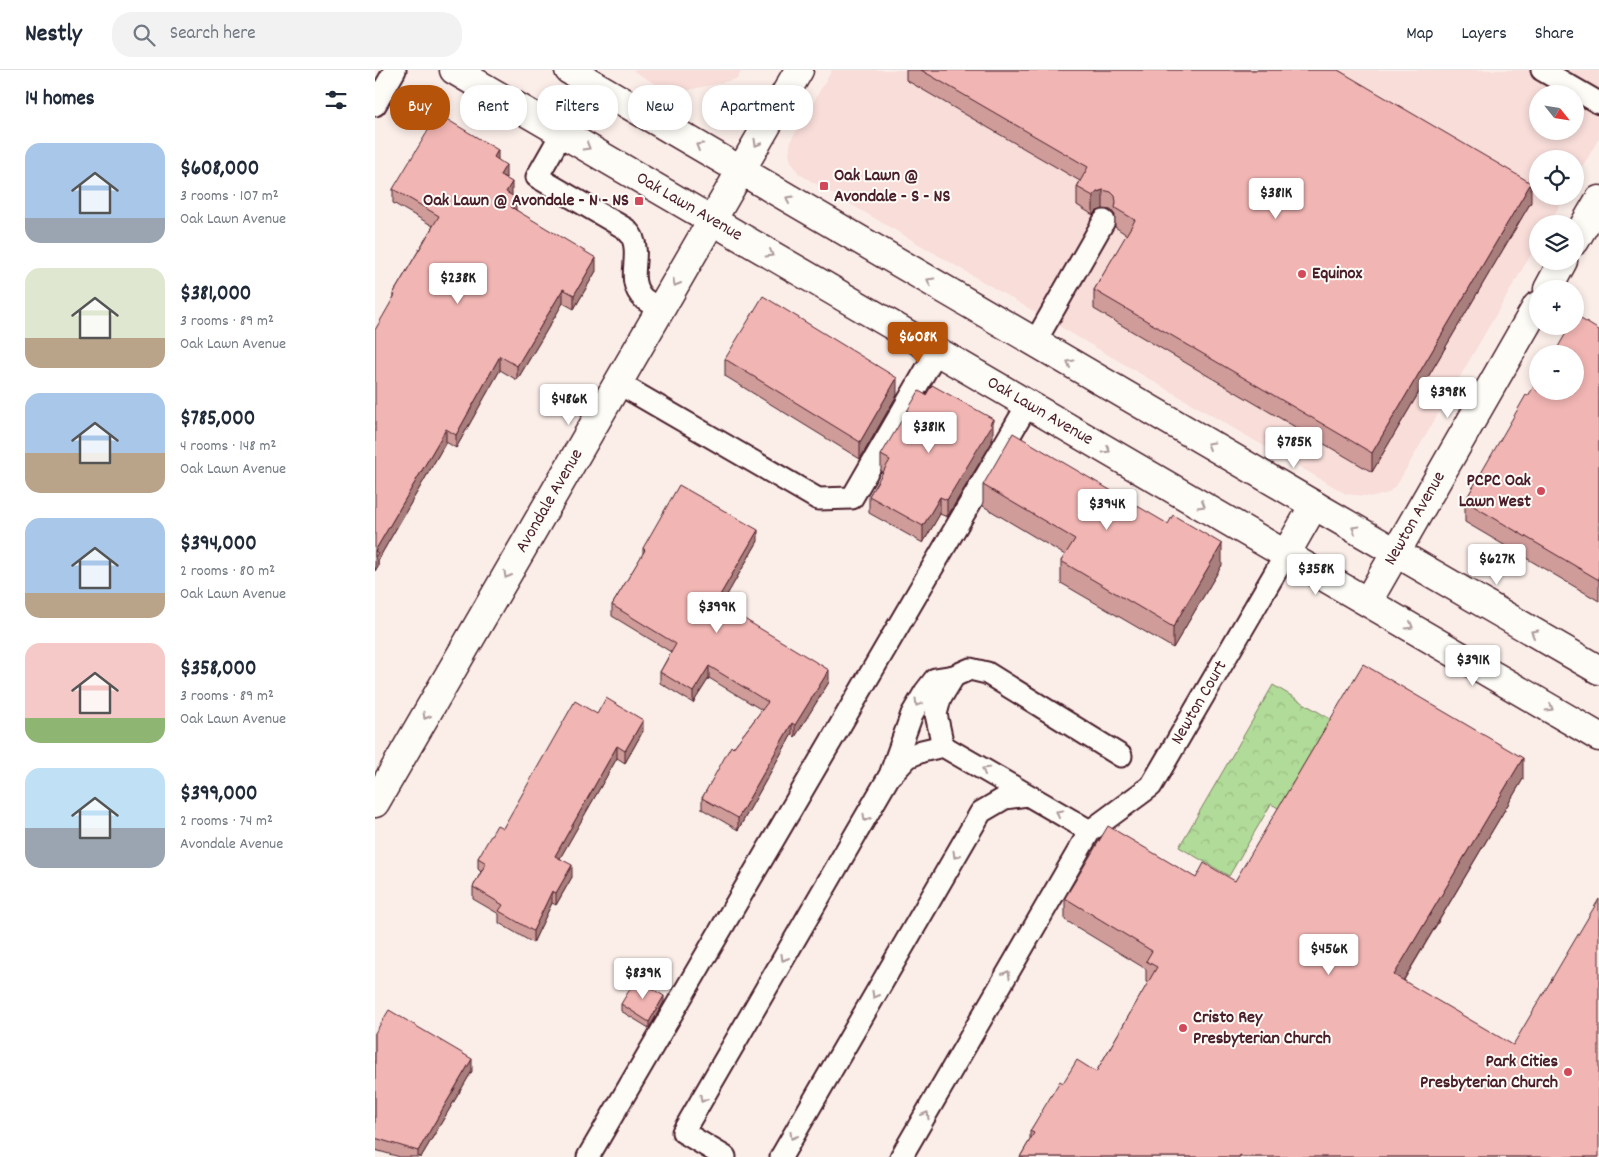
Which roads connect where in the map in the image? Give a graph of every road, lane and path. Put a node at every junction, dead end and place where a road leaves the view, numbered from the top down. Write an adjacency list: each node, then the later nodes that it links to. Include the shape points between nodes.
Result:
1 (395, 70): 7 (lane)
2 (454, 70): 8 (main road, Oak Lawn Avenue)
3 (569, 70): 9 (main road, one-way to 3)
4 (799, 70): 9 (main road, Avondale Avenue, one-way to 9)
5 (1542, 70): 6 (lane)
6 (1599, 103)
7 (375, 105)
8 (562, 133): 11 (main road, Oak Lawn Avenue, one-way to 11); 14 (lane, via 537,177 626,230 633,238 636,287 644,299)
9 (741, 170): 11 (main road, Avondale Avenue); 16 (main road, one-way to 9)
10 (1599, 200): 13 (main road)
11 (712, 220): 14 (main road, Avondale Avenue, one-way to 14); 17 (main road, Oak Lawn Avenue, one-way to 17)
12 (1104, 221): 16 (lane)
13 (1584, 226)
14 (661, 309): 18 (main road, Avondale Avenue)
15 (1529, 320): 21 (main road, Newton Avenue)
16 (1035, 342): 20 (main road, one-way to 16)
17 (937, 351): 18 (lane, via 852,498 818,499); 19 (main road, Oak Lawn Avenue)
18 (619, 383): 31 (main road, Avondale Avenue, one-way to 31)
19 (1027, 404): 22 (main road, Oak Lawn Avenue, one-way to 22); 33 (lane)
20 (1314, 506): 21 (main road, one-way to 20); 22 (main road)
21 (1396, 553): 23 (main road, Newton Avenue); 24 (main road, one-way to 21)
22 (1286, 554): 23 (main road, Oak Lawn Avenue); 32 (lane, Newton Court, via 1151,786)
23 (1368, 601): 26 (main road, Oak Lawn Avenue, one-way to 26)
24 (1599, 670)
25 (954, 676): 27 (lane, via 940,699 936,714); 28 (lane, via 970,669 987,673); 29 (lane, one-way to 29, via 935,679 925,692 912,714)
26 (1599, 737)
27 (943, 746): 29 (lane, via 921,750 908,757); 30 (lane, one-way to 27)
28 (1121, 756)
29 (891, 776): 34 (lane, one-way to 34, via 683,1132)
30 (1027, 794): 32 (lane, one-way to 30); 35 (lane, one-way to 35, via 1005,798 981,812)
31 (375, 803)
32 (1090, 832): 36 (lane, one-way to 32)
33 (588, 1157)
34 (725, 1157)
35 (781, 1157)
36 (901, 1157)

